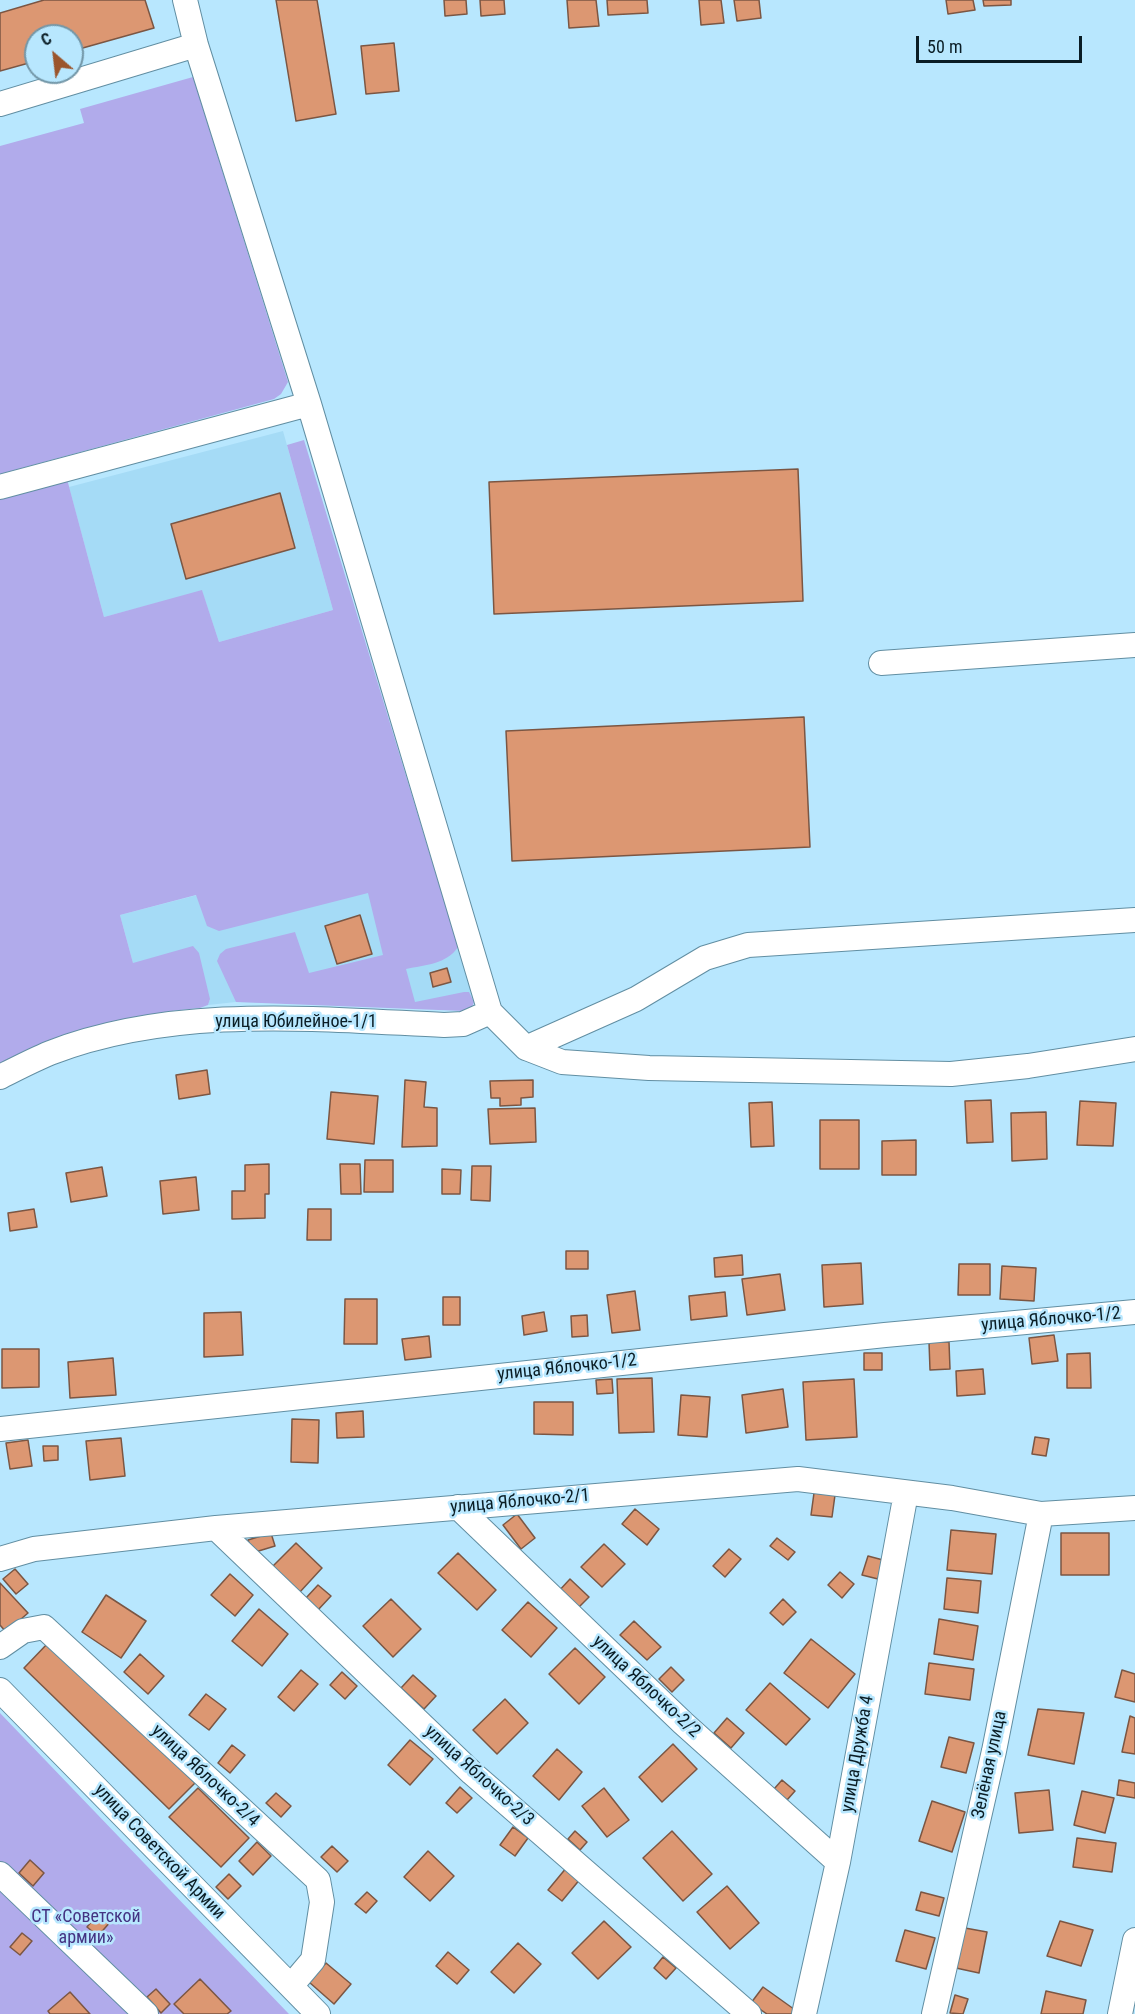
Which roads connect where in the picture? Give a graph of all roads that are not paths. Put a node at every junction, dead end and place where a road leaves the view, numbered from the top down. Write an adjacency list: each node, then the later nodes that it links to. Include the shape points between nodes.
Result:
1 (186, 0): 2 (street)
2 (196, 45): 3 (street); 4 (street)
3 (0, 104)
4 (309, 404): 5 (street); 9 (street)
5 (0, 487)
6 (1135, 645): 7 (street)
7 (881, 663)
8 (1135, 920): 10 (street, via 748,945 705,958 636,999)
9 (490, 1012): 10 (street); 12 (street, улица Юбилейное-1/1, via 463,1024 444,1025 229,1018 146,1029 50,1053)
10 (526, 1048): 11 (street, via 562,1062 649,1068 951,1074)
11 (1135, 1049)
12 (0, 1077)
13 (1135, 1312): 14 (street, улица Яблочко-1/2)
14 (0, 1429)
15 (906, 1493): 16 (street, улица Яблочко-2/1, via 798,1479); 18 (street, улица Яблочко-2/1); 23 (street, улица Дружба 4)
16 (459, 1506): 19 (street, улица Яблочко-2/1); 23 (street, улица Яблочко-2/2, via 674,1714)
17 (1135, 1508): 18 (street, улица Яблочко-2/1)
18 (1041, 1514): 31 (street, Зелёная улица, via 994,1750)
19 (216, 1528): 20 (street, улица Яблочко-2/1, via 34,1549); 29 (street, улица Яблочко-2/3, via 472,1773)
20 (0, 1559)
21 (0, 1647): 26 (street, улица Яблочко-2/4, via 23,1631 44,1627 318,1880 322,1902 313,1960)
22 (0, 1689): 26 (street, улица Советской Армии)
23 (838, 1862): 30 (street, улица Дружба 4)
24 (0, 1874): 27 (street)
25 (1135, 1940): 32 (street)
26 (291, 1986): 28 (street, улица Советской Армии)
27 (146, 2014)
28 (318, 2014)
29 (749, 2014)
30 (804, 2014)
31 (934, 2014)
32 (1120, 2014)

